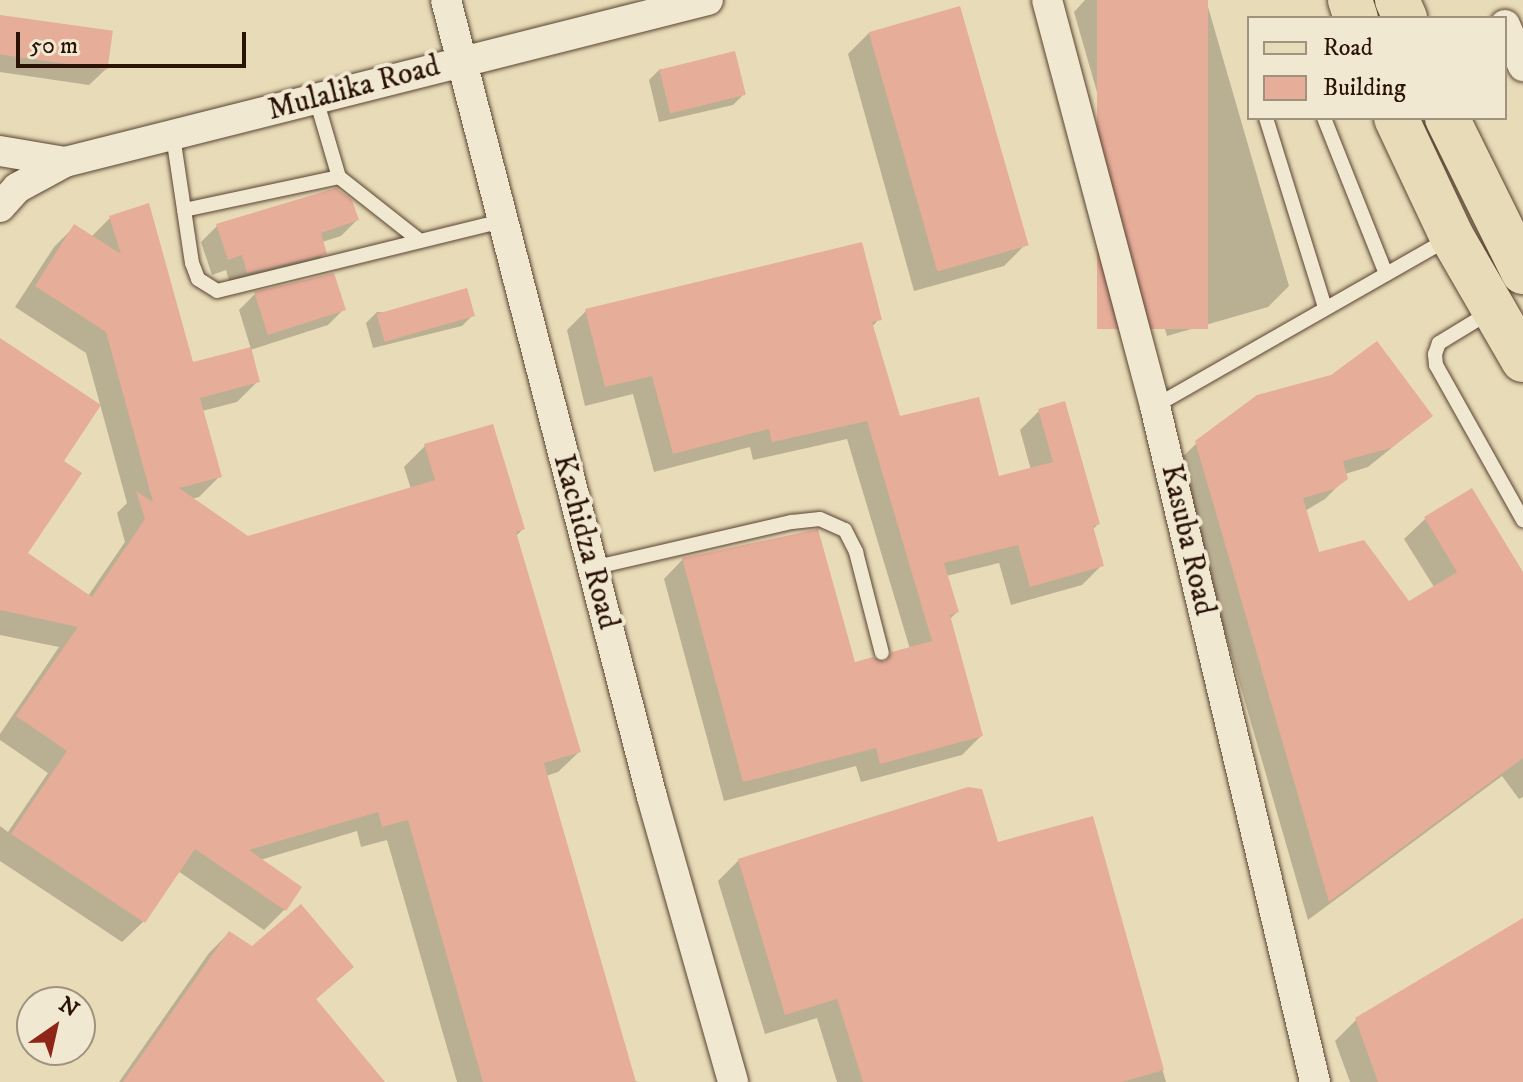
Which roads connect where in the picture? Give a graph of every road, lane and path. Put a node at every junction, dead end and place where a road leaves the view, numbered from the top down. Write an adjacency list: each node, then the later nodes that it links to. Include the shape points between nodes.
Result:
1 (446, 0): 5 (street, Kachidza Road)
2 (708, 0): 5 (street, Mulalika Road)
3 (1047, 0): 26 (street, Kasuba Road)
4 (1507, 30): 6 (street)
5 (460, 61): 7 (street, Mulalika Road); 18 (street, Kachidza Road)
6 (1523, 66)
7 (316, 99): 12 (street, Mulalika Road); 15 (lane)
8 (1267, 120): 23 (lane)
9 (1325, 120): 22 (lane)
10 (1397, 120): 19 (main road)
11 (1448, 120): 21 (main road)
12 (173, 136): 14 (street, Mulalika Road); 17 (lane)
13 (0, 151): 14 (street, Mulalika Road)
14 (65, 162): 16 (street, via 17,188)
15 (339, 177): 17 (lane); 20 (lane)
16 (0, 207)
17 (184, 210): 20 (lane, via 198,279 217,291)
18 (502, 221): 20 (lane); 28 (street, Kachidza Road)
19 (1452, 237): 22 (lane); 24 (main road)
20 (420, 241)
21 (1523, 272)
22 (1386, 274): 23 (lane)
23 (1325, 308): 26 (lane)
24 (1494, 310): 25 (main road); 27 (lane, via 1439,343 1436,365)
25 (1523, 360)
26 (1155, 406): 31 (street, Kasuba Road)
27 (1523, 520)
28 (592, 568): 29 (lane, via 820,519 845,530 856,552); 30 (street, Kachidza Road)
29 (882, 653)
30 (733, 1082)
31 (1315, 1082)

